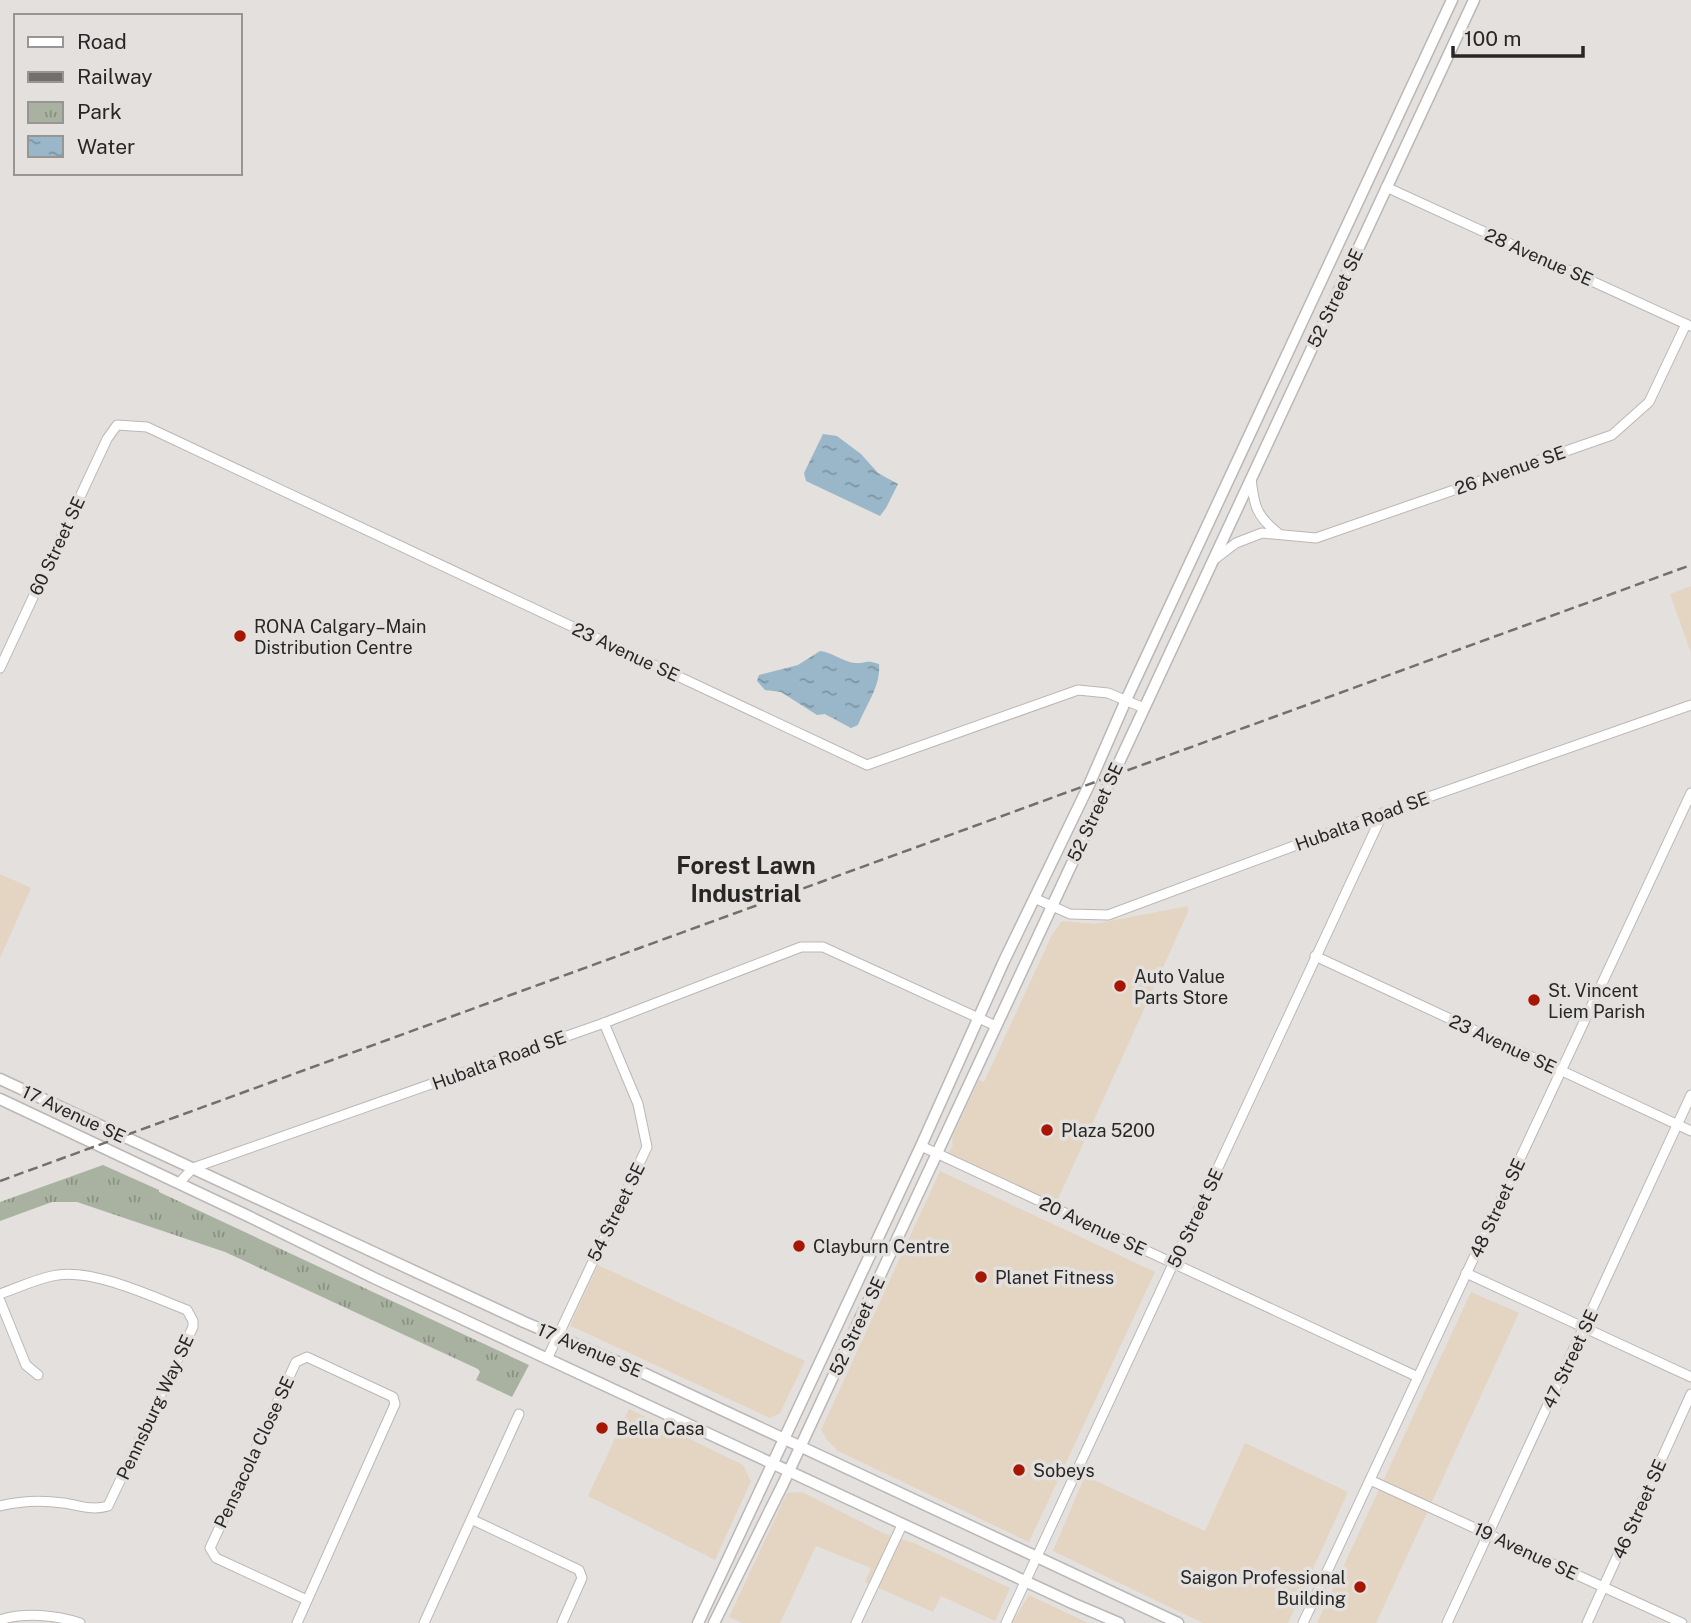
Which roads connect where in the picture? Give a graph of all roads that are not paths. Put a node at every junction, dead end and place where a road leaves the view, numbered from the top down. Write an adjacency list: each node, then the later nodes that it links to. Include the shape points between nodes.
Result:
1 (1452, 0): 10 (main road, 52 Street SE)
2 (1474, 0): 3 (main road, 52 Street SE)
3 (1386, 187): 4 (street, 28 Avenue SE); 6 (main road, 52 Street SE)
4 (1689, 325): 7 (street, 26 Avenue SE, via 1649,402 1612,435 1316,538)
5 (117, 425): 9 (street, 60 Street SE); 10 (street, 23 Avenue SE, via 147,428 867,765 1079,690)
6 (1251, 479): 7 (street, via 1261,517); 8 (main road, 52 Street SE)
7 (1278, 533): 8 (street, 26 Avenue SE, via 1262,533 1236,543)
8 (1212, 561): 12 (main road, 52 Street SE)
9 (0, 668)
10 (1126, 700): 12 (street, 23 Avenue SE); 15 (main road, 52 Street SE)
11 (1691, 705): 14 (street, Hubalta Road SE)
12 (1144, 708): 16 (main road, 52 Street SE)
13 (1691, 793): 21 (street, 48 Street SE)
14 (1383, 813): 16 (street, Hubalta Road SE, via 1108,915 1070,914); 17 (street, 50 Street SE)
15 (1034, 898): 16 (street, Hubalta Road SE); 18 (main road, 52 Street SE)
16 (1051, 906): 20 (main road, 52 Street SE)
17 (1315, 956): 21 (street, 23 Avenue SE); 31 (street, 50 Street SE)
18 (977, 1018): 19 (street, Hubalta Road SE, via 823,947 801,947); 20 (street); 27 (main road, 52 Street SE)
19 (604, 1023): 29 (street, Hubalta Road SE); 36 (street, 54 Street SE, via 638,1104 648,1147)
20 (996, 1026): 28 (main road, 52 Street SE)
21 (1561, 1071): 25 (street, 23 Avenue SE); 32 (street, 48 Street SE)
22 (0, 1079): 29 (main road, 17 Avenue SE)
23 (1691, 1095): 25 (street, 47 Street SE)
24 (0, 1099): 30 (main road, 17 Avenue SE)
25 (1677, 1125): 26 (street, 23 Avenue SE); 35 (street, 47 Street SE)
26 (1691, 1131)
27 (921, 1146): 28 (street, 20 Avenue SE); 43 (main road, 52 Street SE)
28 (936, 1153): 31 (street, 20 Avenue SE); 44 (main road, 52 Street SE)
29 (193, 1168): 30 (street, Hubalta Road SE); 36 (main road, 17 Avenue SE)
30 (179, 1183): 37 (main road, 17 Avenue SE)
31 (1174, 1264): 39 (street, 20 Avenue SE); 52 (street, 50 Street SE)
32 (1466, 1273): 35 (street); 39 (street, 48 Street SE)
33 (0, 1294): 48 (street, Pennsburg Way SE, via 53,1276 79,1275 187,1310 193,1327 108,1507 18,1502)
34 (0, 1300): 38 (street, via 26,1365)
35 (1585, 1328): 40 (street); 51 (street, 47 Street SE)
36 (558, 1337): 37 (street, 54 Street SE); 43 (main road, 17 Avenue SE)
37 (547, 1359): 45 (main road, 17 Avenue SE)
38 (38, 1375)
39 (1418, 1377): 47 (street, 48 Street SE)
40 (1691, 1377)
41 (1691, 1394): 54 (street, 46 Street SE)
42 (519, 1414): 49 (street)
43 (785, 1439): 44 (main road, 17 Avenue SE); 45 (main road, 52 Street SE)
44 (801, 1447): 46 (main road, 52 Street SE); 52 (main road, 17 Avenue SE)
45 (773, 1464): 46 (main road, 17 Avenue SE); 61 (main road, 52 Street SE)
46 (789, 1472): 50 (main road, 17 Avenue SE); 62 (main road, 52 Street SE)
47 (1370, 1480): 51 (street, 19 Avenue SE); 67 (street, 48 Street SE)
48 (0, 1506)
49 (473, 1520): 59 (street); 60 (street, via 579,1570 582,1578)
50 (902, 1525): 53 (main road, 17 Avenue SE); 63 (street)
51 (1489, 1534): 54 (street, 19 Avenue SE); 68 (street, 47 Street SE)
52 (1037, 1557): 53 (street, 50 Street SE); 66 (main road, 17 Avenue SE)
53 (1026, 1582): 64 (street, 50 Street SE); 65 (main road, 17 Avenue SE)
54 (1604, 1587): 69 (street, 46 Street SE); 70 (street, 19 Avenue SE)
55 (307, 1600): 55 (street, Pensacola Close SE, via 395,1404 393,1397 307,1357 296,1362 210,1548 216,1558); 58 (street, Pensacola Close SE)
56 (1, 1617): 57 (street, via 29,1615)
57 (80, 1623)
58 (297, 1623)
59 (424, 1623)
60 (562, 1623)
61 (698, 1623)
62 (714, 1623)
63 (856, 1623)
64 (1006, 1623)
65 (1119, 1623)
66 (1178, 1623)
67 (1303, 1623)
68 (1447, 1623)
69 (1587, 1623)
70 (1682, 1623)

